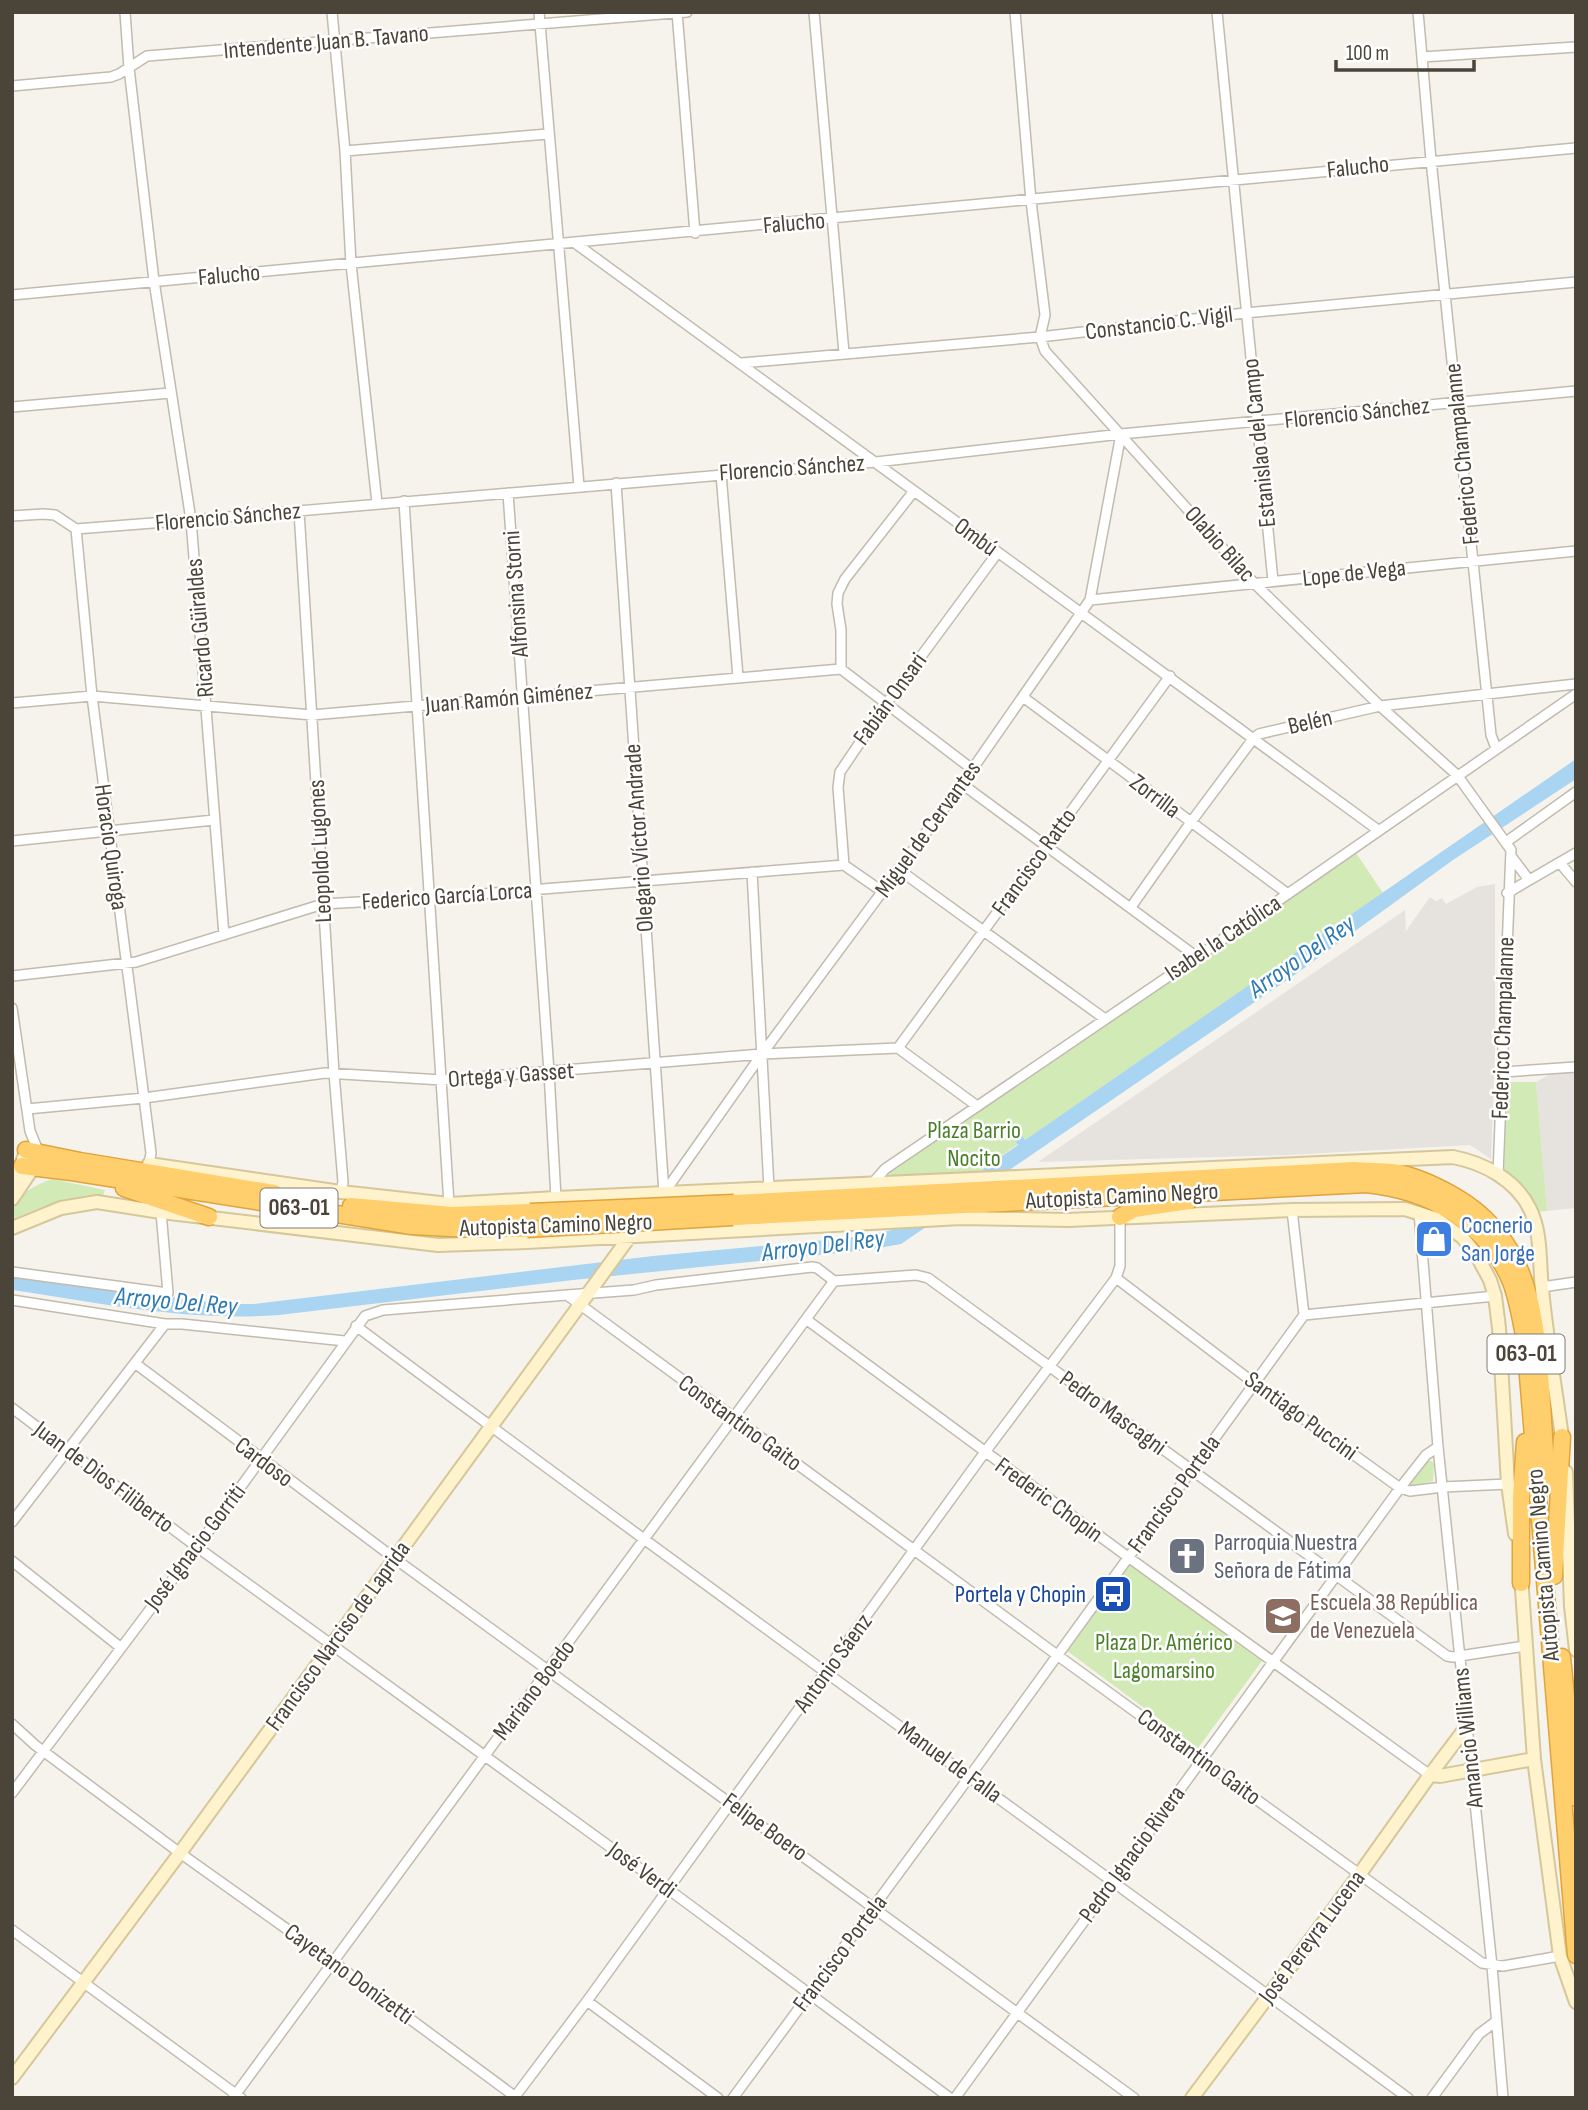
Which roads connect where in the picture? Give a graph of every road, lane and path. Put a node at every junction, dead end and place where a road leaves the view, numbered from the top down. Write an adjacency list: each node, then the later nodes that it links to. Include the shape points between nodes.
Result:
1 (125, 12): 14 (street, Ricardo Güiraldes)
2 (332, 12): 11 (street)
3 (539, 12): 10 (street)
4 (687, 12): 9 (street, Intendente Juan B. Tavano)
5 (814, 12): 22 (street)
6 (1015, 12): 21 (street)
7 (1217, 12): 20 (street, Estanislao del Campo)
8 (1418, 12): 13 (street, Federico Champalanne)
9 (677, 13): 10 (street, Intendente Juan B. Tavano); 23 (street)
10 (540, 25): 11 (street, Intendente Juan B. Tavano); 16 (street)
11 (335, 42): 14 (street, Intendente Juan B. Tavano, via 147,56); 18 (street)
12 (1576, 47): 13 (street)
13 (1422, 57): 19 (street, Federico Champalanne)
14 (129, 68): 15 (street, Intendente Juan B. Tavano, via 111,76); 27 (street, Ricardo Güiraldes)
15 (12, 86)
16 (548, 134): 18 (street); 25 (street)
17 (1576, 148): 19 (street, Falucho)
18 (345, 151): 26 (street)
19 (1431, 160): 20 (street, Falucho); 29 (street, Federico Champalanne)
20 (1231, 180): 21 (street, Falucho); 31 (street, Estanislao del Campo)
21 (1031, 201): 22 (street, Falucho); 32 (street, via 1045,315)
22 (831, 220): 23 (street, Falucho); 33 (street)
23 (695, 233): 24 (street, Falucho)
24 (575, 243): 25 (street, Falucho); 34 (street, Ombú)
25 (560, 244): 26 (street, Falucho); 44 (street)
26 (351, 264): 27 (street, Falucho); 48 (street)
27 (154, 281): 30 (street, Falucho); 36 (street, Ricardo Güiraldes)
28 (1576, 282): 29 (street, Constancio C. Vigil)
29 (1445, 293): 31 (street, Constancio C. Vigil); 37 (street, Federico Champalanne)
30 (12, 295)
31 (1245, 313): 32 (street, Constancio C. Vigil); 39 (street, Estanislao del Campo)
32 (1040, 337): 33 (street, Constancio C. Vigil); 40 (street, Olabio Bilac, via 1045,351)
33 (844, 353): 34 (street, Constancio C. Vigil)
34 (742, 363): 41 (street, Ombú)
35 (1576, 391): 37 (street, Florencio Sánchez)
36 (170, 393): 38 (street); 51 (street, Ricardo Güiraldes)
37 (1457, 403): 39 (street, Florencio Sánchez); 55 (street, Federico Champalanne)
38 (12, 407)
39 (1256, 423): 40 (street, Florencio Sánchez); 56 (street, Estanislao del Campo)
40 (1121, 434): 41 (street, Florencio Sánchez); 57 (street, Olabio Bilac); 58 (street, Miguel de Cervantes)
41 (876, 462): 42 (street, Florencio Sánchez); 45 (street, Ombú)
42 (721, 474): 43 (street, Florencio Sánchez); 62 (street)
43 (616, 483): 44 (street, Florencio Sánchez); 64 (street, Olegario Víctor Andrade)
44 (579, 486): 46 (street, Florencio Sánchez)
45 (914, 491): 54 (street, Ombú); 60 (street, via 838,593)
46 (508, 493): 47 (street, Florencio Sánchez); 69 (street, Alfonsina Storni)
47 (404, 501): 48 (street, Florencio Sánchez); 74 (street)
48 (377, 503): 49 (street, Florencio Sánchez)
49 (299, 511): 51 (street, Florencio Sánchez); 75 (street, Leopoldo Lugones)
50 (12, 516): 52 (street, via 55,515)
51 (191, 520): 52 (street, Florencio Sánchez); 72 (street, Ricardo Güiraldes)
52 (76, 529): 66 (street, Horacio Quiroga)
53 (1576, 551): 55 (street, Lope de Vega)
54 (998, 552): 59 (street, Ombú); 71 (street, Fabián Onsari)
55 (1474, 560): 56 (street, Lope de Vega); 68 (street, Federico Champalanne)
56 (1273, 581): 57 (street, Lope de Vega)
57 (1255, 583): 58 (street, Lope de Vega); 73 (street, Olabio Bilac)
58 (1090, 600): 59 (street, Miguel de Cervantes)
59 (1082, 612): 61 (street, Ombú); 67 (street, Miguel de Cervantes)
60 (841, 669): 62 (street, Juan Ramón Giménez); 71 (street)
61 (1170, 676): 76 (street, Ombú); 78 (street, Francisco Ratto)
62 (738, 677): 64 (street, Juan Ramón Giménez)
63 (1576, 684): 68 (street, Belén)
64 (628, 688): 69 (street, Juan Ramón Giménez); 96 (street, Olegario Víctor Andrade)
65 (1576, 694): 77 (street, Isabel la Católica)
66 (92, 696): 70 (street, Juan Ramón Giménez); 72 (street, Juan Ramón Giménez); 86 (street, Horacio Quiroga)
67 (1023, 696): 78 (street, Zorrilla); 79 (street, Miguel de Cervantes)
68 (1487, 696): 73 (street, Belén); 77 (street, Federico Champalanne)
69 (524, 697): 74 (street, Juan Ramón Giménez); 99 (street, Alfonsina Storni)
70 (12, 703)
71 (886, 704): 79 (street); 93 (street, Fabián Onsari, via 838,779)
72 (207, 706): 75 (street, Juan Ramón Giménez); 83 (street, Ricardo Güiraldes)
73 (1380, 706): 76 (street, Belén); 80 (street, Olabio Bilac)
74 (416, 707): 75 (street, Juan Ramón Giménez); 103 (street)
75 (312, 715): 104 (street, Leopoldo Lugones)
76 (1253, 739): 84 (street); 85 (street, Ombú)
77 (1496, 747): 80 (street, Isabel la Católica)
78 (1108, 761): 84 (street, Zorrilla); 89 (street, Francisco Ratto)
79 (972, 769): 81 (street, Miguel de Cervantes)
80 (1457, 775): 85 (street, Isabel la Católica); 88 (street, Olabio Bilac)
81 (962, 784): 89 (street); 94 (street, Miguel de Cervantes)
82 (1576, 792): 88 (street)
83 (214, 820): 86 (street); 107 (street, Ricardo Güiraldes)
84 (1191, 822): 102 (street, Zorrilla); 105 (street)
85 (1378, 830): 102 (street, Isabel la Católica)
86 (109, 831): 87 (street); 109 (street, Horacio Quiroga)
87 (12, 841)
88 (1506, 842): 91 (street, Federico Champalanne)
89 (1044, 846): 105 (street); 106 (street, Francisco Ratto)
90 (1576, 853): 92 (street)
91 (1511, 856): 97 (street); 101 (street, Federico Champalanne)
92 (1560, 863): 97 (street); 98 (street)
93 (844, 865): 95 (street, Federico García Lorca); 100 (street)
94 (898, 869): 100 (street, Miguel de Cervantes); 106 (street)
95 (752, 872): 96 (street, Federico García Lorca); 114 (street)
96 (643, 880): 99 (street, Federico García Lorca); 115 (street, Olegario Víctor Andrade)
97 (1529, 880): 101 (street)
98 (1576, 882)
99 (536, 890): 103 (street, Federico García Lorca); 117 (street, Alfonsina Storni)
100 (883, 892): 114 (street, Miguel de Cervantes)
101 (1507, 892): 118 (street, Federico Champalanne)
102 (1288, 894): 108 (street, Isabel la Católica)
103 (431, 898): 104 (street, Federico García Lorca); 120 (street)
104 (323, 904): 107 (street, Federico García Lorca); 119 (street, Leopoldo Lugones)
105 (1131, 907): 108 (street)
106 (984, 931): 112 (street); 113 (street, Francisco Ratto)
107 (224, 935): 109 (street, Federico García Lorca)
108 (1197, 957): 112 (street, Isabel la Católica)
109 (127, 964): 110 (street, Federico García Lorca); 121 (street, Horacio Quiroga)
110 (12, 976)
111 (12, 1008): 123 (street)
112 (1105, 1019): 122 (street, Isabel la Católica)
113 (898, 1048): 114 (street, Ortega y Gasset); 122 (street)
114 (762, 1054): 115 (street, Ortega y Gasset); 130 (street); 134 (street, Miguel de Cervantes)
115 (655, 1064): 117 (street, Ortega y Gasset); 134 (street, Olegario Víctor Andrade)
116 (1576, 1067): 118 (street)
117 (549, 1072): 120 (street, Ortega y Gasset); 135 (street, Alfonsina Storni)
118 (1503, 1072): 127 (street, Federico Champalanne)
119 (334, 1073): 120 (street, Ortega y Gasset); 121 (street, Ortega y Gasset); 133 (street, Leopoldo Lugones)
120 (442, 1080): 137 (street)
121 (145, 1098): 123 (street, Ortega y Gasset); 125 (street, Horacio Quiroga)
122 (977, 1106): 129 (street, Isabel la Católica, via 885,1169)
123 (27, 1109): 124 (street)
124 (31, 1159): 126 (highway, Autopista Camino Negro / 063-01); 128 (street); 136 (street)
125 (149, 1164): 126 (highway, via 102,1158); 133 (street)
126 (76, 1167): 132 (highway, Autopista Camino Negro / 063-01, bridge, via 446,1229 528,1220 917,1200); 141 (highway)
127 (1498, 1174): 132 (street, via 1461,1158 1441,1156); 149 (street, via 1531,1210)
128 (12, 1184)
129 (872, 1184): 130 (street); 132 (street, via 945,1182)
130 (769, 1188): 134 (street)
131 (1267, 1188): 132 (highway, Autopista Camino Negro / 063-01); 142 (highway, via 1134,1209); 164 (highway, Autopista Camino Negro / 063-01, via 1387,1186 1434,1201 1459,1216 1492,1250 1511,1283 1525,1340)
132 (1020, 1189): 186 (highway, Autopista Camino Negro / 063-01, via 1354,1170 1411,1177 1463,1201 1508,1247 1531,1298)
133 (341, 1192): 137 (street)
134 (664, 1193): 135 (street); 144 (street, Francisco Narciso de Laprida)
135 (556, 1198): 137 (street)
136 (12, 1199)
137 (449, 1204)
138 (1292, 1210): 140 (street, via 1390,1208); 142 (street); 156 (street)
139 (161, 1212): 141 (street); 143 (street, via 97,1202 61,1208); 145 (street, via 167,1293)
140 (1419, 1212): 152 (street, via 1462,1237 1485,1268); 154 (street, Amancio Williams)
141 (209, 1217): 144 (street, via 438,1245)
142 (1121, 1217): 144 (street, via 961,1218); 146 (street, Antonio Sáenz)
143 (12, 1228)
144 (630, 1235): 150 (street, Francisco Narciso de Laprida)
145 (12, 1272)
146 (1116, 1278): 162 (street, Antonio Sáenz); 163 (street, Santiago Puccini)
147 (834, 1281): 150 (street, via 812,1267); 157 (street, Mariano Boedo); 162 (street, Pedro Mascagni, via 928,1278)
148 (1576, 1282): 149 (street)
149 (1542, 1287): 168 (street)
150 (593, 1289): 151 (street); 155 (street, Francisco Narciso de Laprida)
151 (567, 1295): 155 (street, Constantino Gaito); 159 (street, José Ignacio Gorriti, via 383,1310 365,1316)
152 (1495, 1296): 154 (street); 175 (street)
153 (12, 1300): 158 (street)
154 (1426, 1301): 156 (street); 169 (street, Amancio Williams)
155 (580, 1306): 166 (street, Constantino Gaito); 167 (street, Francisco Narciso de Laprida)
156 (1304, 1315): 163 (street, Francisco Portela)
157 (807, 1320): 166 (street, Mariano Boedo); 171 (street, Frederic Chopin)
158 (165, 1324): 160 (street); 161 (street)
159 (356, 1326): 160 (street, José Ignacio Gorriti); 167 (street, Manuel de Falla)
160 (345, 1340): 172 (street, José Ignacio Gorriti)
161 (135, 1364): 170 (street); 172 (street, Cardoso)
162 (1049, 1366): 171 (street, Antonio Sáenz); 174 (street, Pedro Mascagni)
163 (1254, 1383): 174 (street, Francisco Portela); 177 (street, Santiago Puccini)
164 (1528, 1383): 187 (highway); 215 (highway, Autopista Camino Negro / 063-01)
165 (12, 1408): 170 (street, Juan de Dios Filiberto)
166 (734, 1419): 179 (street, Mariano Boedo); 181 (street, Constantino Gaito)
167 (491, 1427): 179 (street, Manuel de Falla); 183 (street, Francisco Narciso de Laprida)
168 (1562, 1437): 173 (street); 186 (highway)
169 (1438, 1447): 176 (street, Amancio Williams); 177 (street, Pedro Ignacio Rivera)
170 (69, 1451): 178 (street); 180 (street, Juan de Dios Filiberto)
171 (985, 1452): 181 (street, Antonio Sáenz); 182 (street, Frederic Chopin)
172 (260, 1459): 180 (street, José Ignacio Gorriti); 183 (street, Cardoso)
173 (1571, 1468): 188 (street)
174 (1192, 1471): 182 (street, Francisco Portela); 185 (street, Pedro Mascagni)
175 (1508, 1484): 176 (street); 187 (street)
176 (1443, 1487): 177 (street); 193 (street, Amancio Williams)
177 (1400, 1488): 185 (street, Pedro Ignacio Rivera)
178 (12, 1522)
179 (644, 1541): 195 (street, Mariano Boedo); 196 (street, Manuel de Falla)
180 (197, 1547): 189 (street, Juan de Dios Filiberto); 191 (street, José Ignacio Gorriti)
181 (914, 1550): 192 (street, Constantino Gaito); 196 (street, Antonio Sáenz)
182 (1128, 1557): 192 (street, Francisco Portela); 194 (street, Frederic Chopin)
183 (394, 1558): 189 (street, Francisco Narciso de Laprida); 195 (street, Felipe Boero)
184 (12, 1561): 191 (street)
185 (1336, 1575): 193 (street, Pedro Mascagni, via 1447,1656); 194 (street, Pedro Ignacio Rivera)
186 (1553, 1576): 207 (highway, Autopista Camino Negro / 063-01)
187 (1521, 1583): 190 (street)
188 (1575, 1642)
189 (332, 1645): 200 (street, José Verdi); 209 (street, Francisco Narciso de Laprida)
190 (1525, 1646): 193 (street); 202 (street)
191 (121, 1647): 199 (street, José Ignacio Gorriti)
192 (1057, 1655): 201 (street, Constantino Gaito); 205 (street, Francisco Portela)
193 (1459, 1656): 198 (street, Amancio Williams)
194 (1273, 1660): 201 (street, Pedro Ignacio Rivera); 204 (street, Frederic Chopin)
195 (549, 1672): 200 (street, Mariano Boedo); 208 (street, Felipe Boero)
196 (827, 1672): 205 (street, Manuel de Falla); 208 (street, Antonio Sáenz)
197 (12, 1724): 199 (street, Cayetano Donizetti)
198 (1467, 1726): 203 (street, Amancio Williams); 204 (street, José Pereyra Lucena)
199 (43, 1751): 206 (street, José Ignacio Gorriti); 209 (street, Cayetano Donizetti)
200 (485, 1757): 212 (street, José Verdi); 216 (street, Mariano Boedo)
201 (1201, 1759): 210 (street, Constantino Gaito); 211 (street, Pedro Ignacio Rivera)
202 (1534, 1759): 203 (street); 215 (street)
203 (1472, 1770): 204 (street); 217 (street, Amancio Williams)
204 (1430, 1775): 210 (street, José Pereyra Lucena)
205 (970, 1776): 211 (street, Manuel de Falla); 213 (street, Francisco Portela)
206 (12, 1793)
207 (1576, 1798)
208 (730, 1802): 212 (street, Antonio Sáenz); 213 (street, Felipe Boero)
209 (180, 1853): 216 (street, Cayetano Donizetti); 218 (street, Francisco Narciso de Laprida)
210 (1359, 1875): 217 (street, Constantino Gaito); 220 (street, José Pereyra Lucena)
211 (1113, 1881): 220 (street, Manuel de Falla); 223 (street, Pedro Ignacio Rivera)
212 (668, 1889): 219 (street, José Verdi); 221 (street, Antonio Sáenz)
213 (874, 1907): 219 (street, Francisco Portela); 223 (street, Felipe Boero)
214 (12, 1930): 218 (street)
215 (1568, 1956): 217 (street); 222 (street)
216 (333, 1962): 226 (street, Mariano Boedo); 227 (street, Cayetano Donizetti)
217 (1492, 1966): 224 (street, Amancio Williams)
218 (84, 1983): 225 (street, Francisco Narciso de Laprida); 226 (street)
219 (809, 1994): 229 (street, Francisco Portela); 230 (street, José Verdi)
220 (1269, 1996): 232 (street, José Pereyra Lucena); 233 (street, Manuel de Falla)
221 (587, 2001): 227 (street, Antonio Sáenz); 228 (street)
222 (1576, 2002)
223 (1017, 2012): 230 (street, Pedro Ignacio Rivera); 231 (street, Felipe Boero)
224 (1495, 2022): 234 (street, via 1479,2034); 235 (street, Amancio Williams)
225 (12, 2078)
226 (237, 2096)
227 (515, 2097)
228 (718, 2098)
229 (733, 2098)
230 (953, 2098)
231 (1135, 2098)
232 (1192, 2098)
233 (1408, 2098)
234 (1432, 2098)
235 (1503, 2098)

